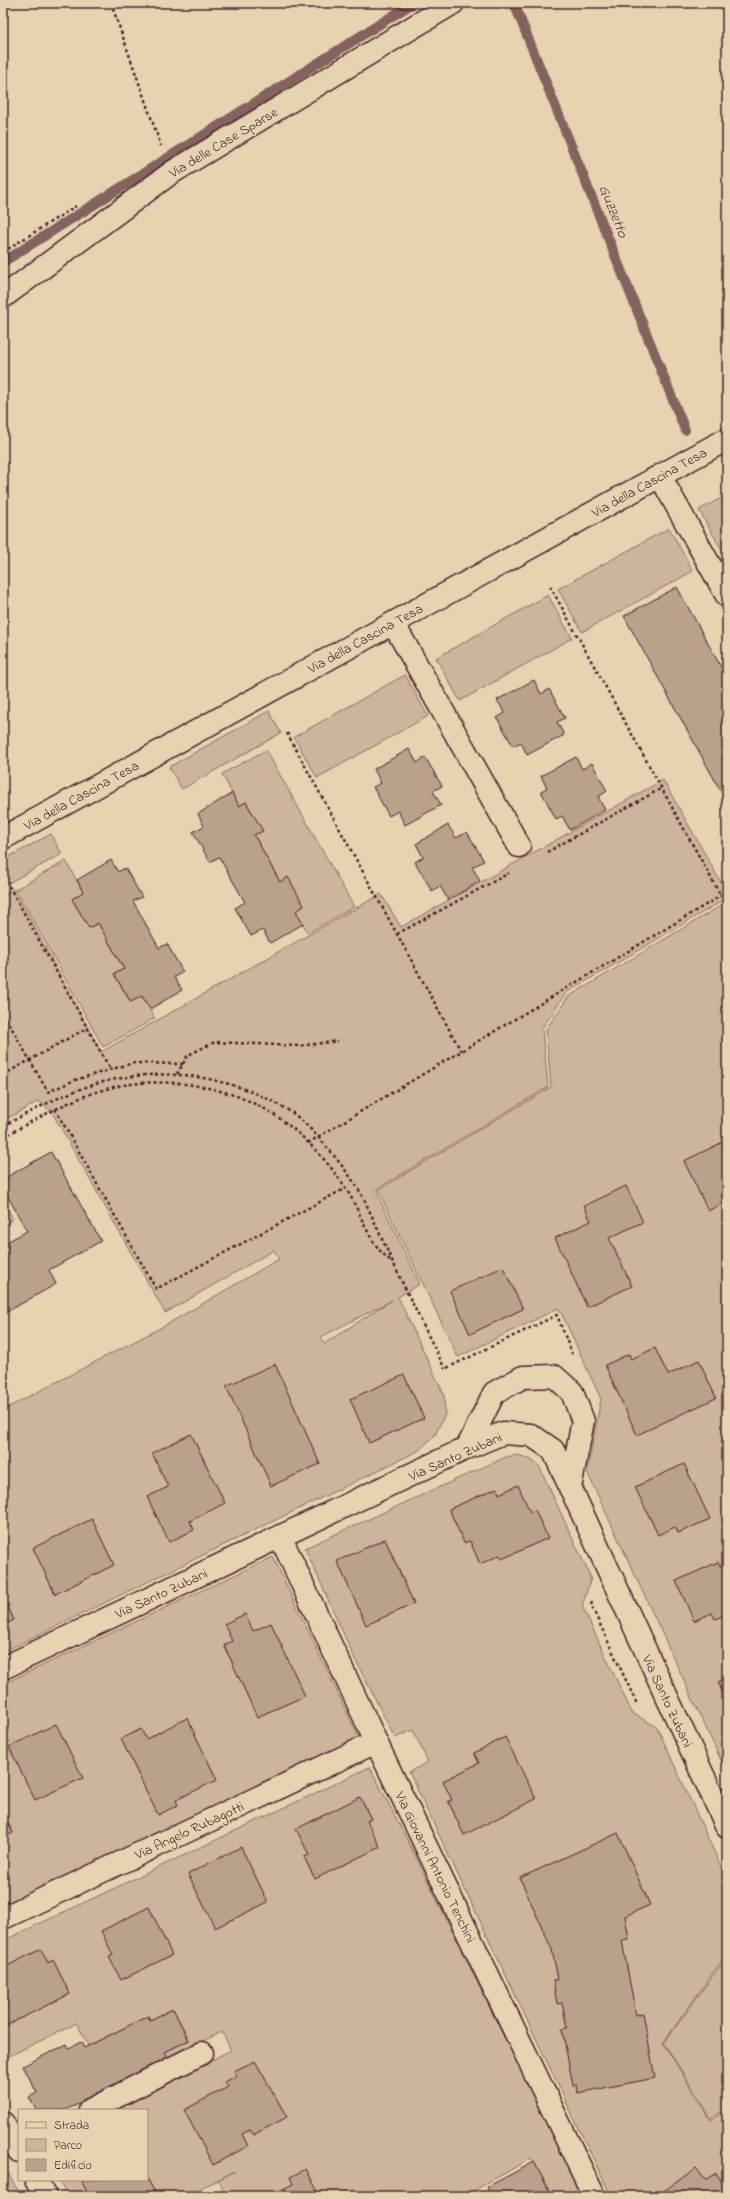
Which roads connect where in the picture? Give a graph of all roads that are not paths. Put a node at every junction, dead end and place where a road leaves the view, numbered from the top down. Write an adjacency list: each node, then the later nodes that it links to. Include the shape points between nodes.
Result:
1 (453, 3): 2 (street, Via delle Case Sparse, via 171,173)
2 (3, 297)
3 (727, 439): 4 (street, Via della Cascina Tesa)
4 (660, 476): 5 (street); 6 (street, Via della Cascina Tesa)
5 (727, 596)
6 (393, 623): 7 (street, Via della Cascina Tesa); 8 (street)
7 (3, 838)
8 (519, 846)
9 (467, 1448): 10 (street, Via Santo Zubani, via 503,1433 531,1435 553,1450); 10 (street, via 494,1393 523,1377 554,1376 572,1392 583,1421); 11 (street, Via Santo Zubani)
10 (570, 1488): 14 (street, Via Santo Zubani)
11 (280, 1536): 12 (street, Via Santo Zubani); 13 (street, Via Giovanni Antonio Tenchini)
12 (3, 1668)
13 (376, 1742): 15 (street, Via Angelo Rubagotti); 22 (street, Via Giovanni Antonio Tenchini)
14 (727, 1827)
15 (3, 1918)
16 (202, 2053): 17 (street)
17 (92, 2109)
18 (3, 2123): 19 (street)
19 (18, 2149)
20 (37, 2181): 21 (street)
21 (45, 2196)
22 (594, 2196)

